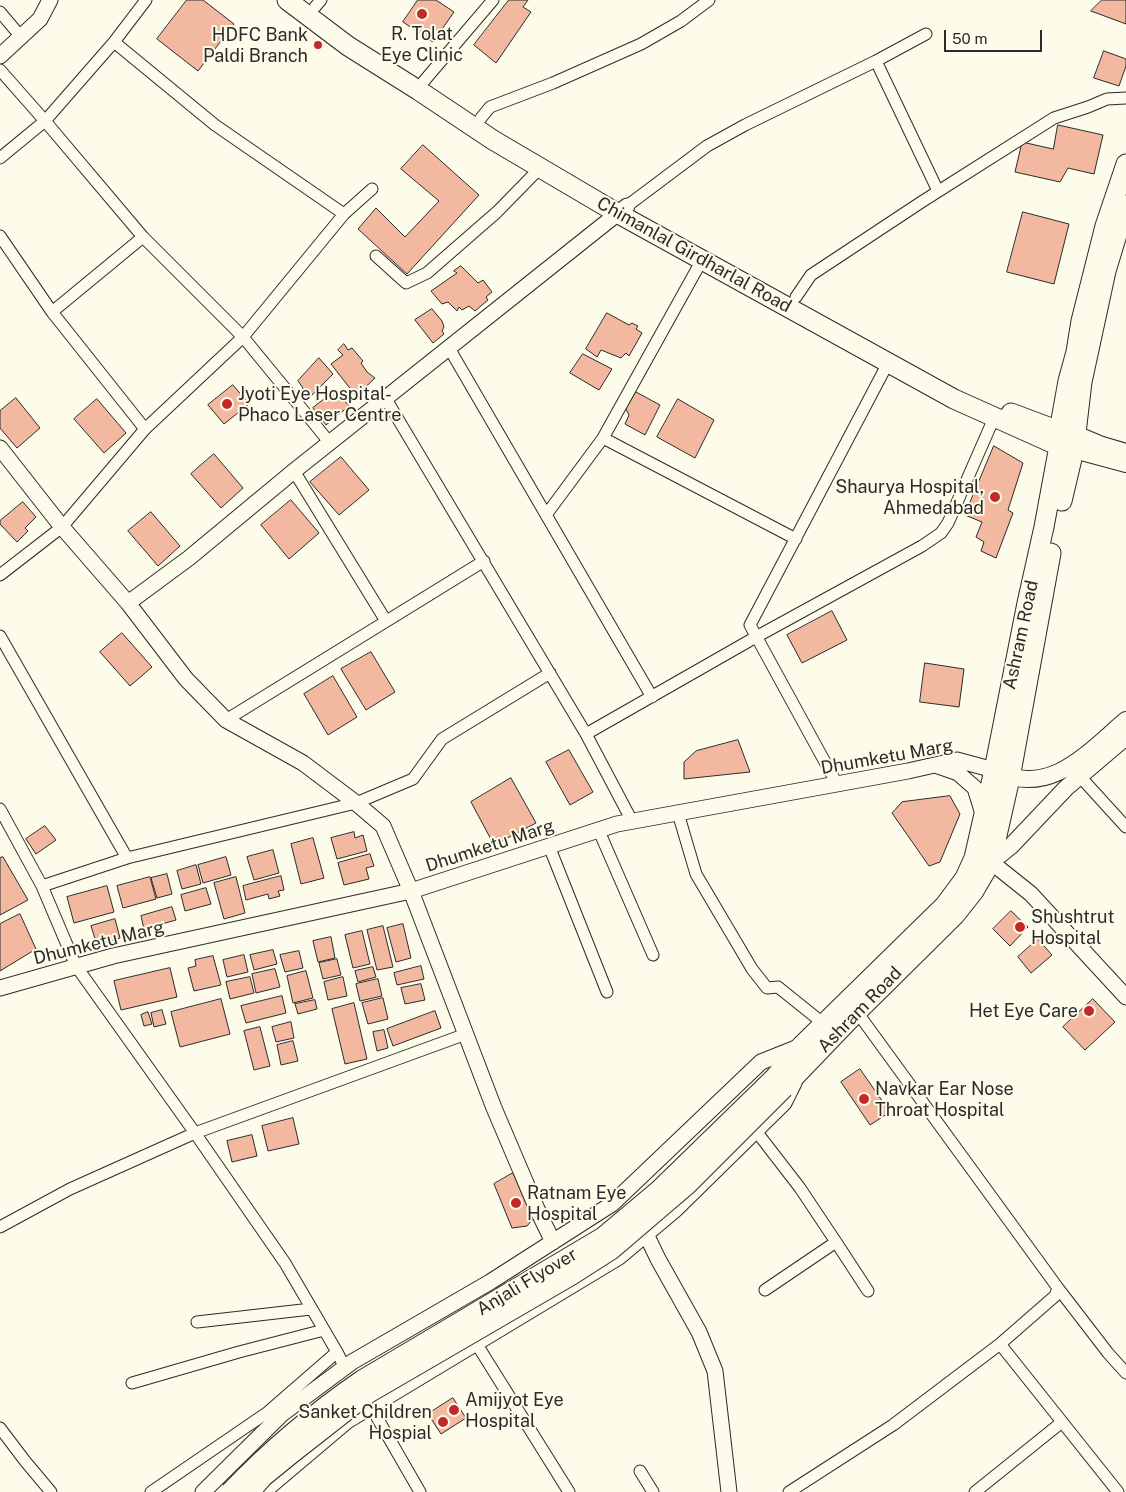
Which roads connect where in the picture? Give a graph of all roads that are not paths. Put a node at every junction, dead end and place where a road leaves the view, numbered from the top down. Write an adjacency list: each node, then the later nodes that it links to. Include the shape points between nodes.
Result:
1 (50, 0): 9 (street, via 40,19)
2 (146, 0): 10 (street)
3 (287, 0): 20 (main road, Chimanlal Girdharlal Road, via 348,46)
4 (493, 0): 14 (street)
5 (709, 0): 16 (street, via 642,44 490,107)
6 (314, 2): 14 (main road, Chimanlal Girdharlal Road, via 354,37)
7 (0, 12): 9 (street)
8 (926, 34): 12 (street)
9 (22, 37): 11 (street)
10 (114, 42): 17 (street); 25 (street, via 215,125)
11 (0, 56)
12 (876, 61): 22 (street); 24 (street, via 707,146)
13 (0, 70): 17 (street)
14 (424, 81): 16 (main road, Chimanlal Girdharlal Road)
15 (1126, 98): 22 (street, via 1107,99 1054,118)
16 (481, 118): 24 (main road, Chimanlal Girdharlal Road)
17 (45, 121): 18 (street); 27 (street)
18 (0, 158)
19 (1126, 164): 39 (main road, Ashram Road, via 1105,226 1081,321 1063,407)
20 (540, 168): 24 (main road, Chimanlal Girdharlal Road); 28 (street, via 497,212 427,273 406,282)
21 (372, 189): 25 (street)
22 (938, 191): 30 (street, via 811,275)
23 (1126, 205): 39 (main road, Ashram Road, via 1106,271)
24 (622, 210): 29 (main road, Chimanlal Girdharlal Road); 30 (main road, Chimanlal Girdharlal Road); 33 (street)
25 (344, 214): 32 (street)
26 (0, 236): 31 (street)
27 (143, 237): 31 (street); 32 (street)
28 (376, 256)
29 (702, 260): 34 (main road, Chimanlal Girdharlal Road); 38 (street)
30 (796, 298): 39 (main road, Chimanlal Girdharlal Road, via 959,390)
31 (52, 312): 37 (street)
32 (243, 337): 37 (street); 40 (street)
33 (449, 348): 35 (street); 45 (street)
34 (888, 363): 36 (main road, Chimanlal Girdharlal Road); 47 (street)
35 (386, 399): 40 (street); 48 (street)
36 (994, 418): 39 (main road, Chimanlal Girdharlal Road); 53 (street, via 941,533 895,562)
37 (145, 429): 46 (street)
38 (603, 438): 45 (street); 47 (street)
39 (1067, 440): 42 (main road, Chimanlal Girdharlal Road); 43 (main road, Chimanlal Girdharlal Road); 62 (main road, Ashram Road)
40 (330, 443): 44 (street)
41 (0, 448): 46 (street)
42 (1126, 452)
43 (1126, 464)
44 (294, 471): 50 (street); 51 (street)
45 (546, 515): 55 (street)
46 (62, 527): 49 (street); 50 (street)
47 (796, 539): 53 (street, via 750,625)
48 (484, 561): 51 (street); 54 (street)
49 (0, 575)
50 (128, 604): 56 (street, via 186,679)
51 (386, 621): 56 (street)
52 (0, 636): 72 (street)
53 (756, 637): 55 (street); 63 (street)
54 (550, 673): 58 (street); 64 (street, via 442,739 413,780)
55 (652, 697): 58 (street)
56 (226, 720): 64 (street, via 303,763)
57 (1126, 720): 61 (main road)
58 (586, 734): 68 (street)
59 (1126, 737): 61 (main road)
60 (935, 765): 62 (street, Dhumketu Marg, via 957,760); 63 (street, Dhumketu Marg); 67 (street, via 958,773 974,788)
61 (1075, 771): 62 (main road, via 1027,781); 69 (street); 73 (main road, via 1011,846)
62 (1002, 774): 67 (main road, Ashram Road); 73 (main road, Ashram Road)
63 (837, 784): 66 (street, Dhumketu Marg)
64 (356, 803): 72 (street); 75 (street, via 383,826)
65 (0, 809): 74 (street)
66 (678, 813): 68 (street, Dhumketu Marg); 82 (street, via 696,874 752,969 767,988 778,988)
67 (984, 817): 73 (main road, Ashram Road)
68 (632, 821): 70 (street, Dhumketu Marg)
69 (1126, 827)
70 (598, 830): 71 (street, Dhumketu Marg); 76 (street)
71 (549, 846): 75 (street, Dhumketu Marg); 79 (street)
72 (127, 858): 74 (street)
73 (983, 860): 80 (street, via 1031,894); 81 (main road, Ashram Road, via 974,891 955,915); 82 (main road, Ashram Road, via 945,905)
74 (42, 886): 77 (street)
75 (411, 891): 77 (street, Dhumketu Marg); 83 (street)
76 (653, 955)
77 (76, 966): 78 (street, Dhumketu Marg); 88 (street)
78 (0, 988)
79 (608, 992)
80 (1126, 997)
81 (857, 1012): 85 (main road, Ashram Road); 93 (street)
82 (824, 1024): 84 (main road, Ashram Road)
83 (466, 1034): 88 (street); 91 (street, via 536,1208)
84 (802, 1045): 86 (main road, Anjali Flyover); 91 (street, via 761,1062 612,1204)
85 (798, 1075): 86 (main road, Anjali Flyover); 87 (street, via 784,1103)
86 (780, 1082): 113 (main road, Anjali Flyover, bridge, via 603,1237 362,1380 280,1442); 114 (main road, Anjali Flyover, bridge, via 687,1185 611,1250 369,1393 283,1460)
87 (756, 1131): 90 (street); 92 (street)
88 (195, 1133): 89 (street, via 70,1189); 96 (street, via 285,1263)
89 (0, 1227)
90 (646, 1234): 99 (street, via 619,1257); 118 (street, via 699,1332 715,1371)
91 (553, 1242): 102 (street)
92 (836, 1242): 94 (street); 95 (street)
93 (1058, 1288): 100 (street, via 1055,1296); 103 (street)
94 (765, 1290)
95 (868, 1291)
96 (311, 1309): 97 (street); 98 (street)
97 (197, 1322)
98 (324, 1330): 101 (street); 104 (street)
99 (476, 1344): 105 (street); 116 (street)
100 (1000, 1344): 106 (street); 119 (street, via 893,1425)
101 (337, 1352): 102 (street); 111 (street, via 268,1412)
102 (345, 1368): 105 (street); 112 (street, via 282,1414)
103 (1126, 1373)
104 (132, 1383)
105 (371, 1407): 109 (street, via 347,1421); 115 (street)
106 (1062, 1422): 120 (street); 121 (street)
107 (0, 1428): 110 (street)
108 (640, 1471): 117 (street)
109 (268, 1490)
110 (51, 1492)
111 (151, 1492)
112 (203, 1492)
113 (230, 1492)
114 (250, 1492)
115 (420, 1492)
116 (569, 1492)
117 (653, 1492)
118 (729, 1492)
119 (789, 1492)
120 (975, 1492)
121 (1118, 1492)

